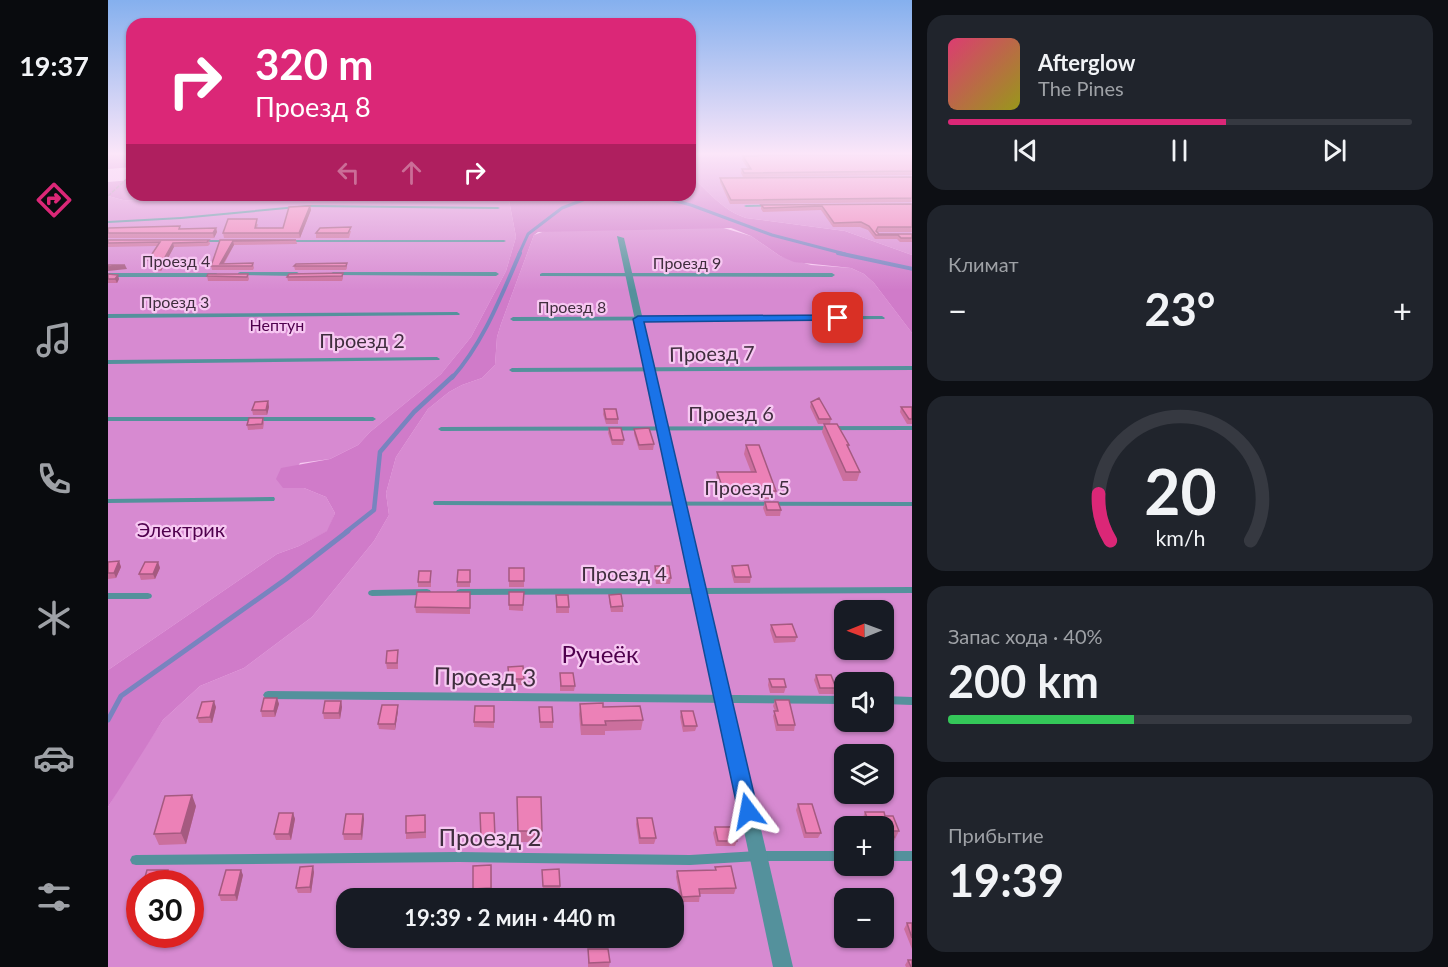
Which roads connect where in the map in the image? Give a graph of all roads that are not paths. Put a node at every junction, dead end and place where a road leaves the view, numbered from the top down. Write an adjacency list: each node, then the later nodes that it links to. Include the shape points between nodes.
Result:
1 (804, 205): 2 (lane)
2 (746, 206)
3 (498, 208): 4 (lane, via 308,206)
4 (108, 222)
5 (620, 238): 17 (street)
6 (192, 241): 7 (lane)
7 (240, 241)
8 (276, 241): 9 (lane)
9 (504, 241)
10 (226, 274): 15 (lane, Проезд 4)
11 (237, 274): 12 (lane, Проезд 4)
12 (308, 274)
13 (320, 274): 14 (lane)
14 (496, 274)
15 (108, 275)
16 (542, 275): 17 (lane, Проезд 9)
17 (628, 276): 18 (lane, Проезд 9); 23 (street)
18 (832, 276)
19 (457, 314): 20 (lane, Проезд 3)
20 (108, 316)
21 (882, 318): 23 (lane, Проезд 8)
22 (513, 319): 23 (lane, Проезд 8)
23 (638, 319): 28 (street)
24 (437, 358): 25 (lane, Проезд 2)
25 (108, 362)
26 (912, 368): 28 (lane, Проезд 7)
27 (512, 370): 28 (lane, Проезд 7)
28 (650, 370): 33 (street)
29 (108, 419): 30 (lane)
30 (373, 419)
31 (912, 428): 33 (lane, Проезд 6)
32 (441, 429): 33 (lane, Проезд 6)
33 (663, 430): 37 (street)
34 (271, 499): 35 (lane)
35 (108, 501)
36 (437, 502): 37 (lane, Проезд 5)
37 (679, 503): 38 (lane, Проезд 5); 39 (street)
38 (912, 504)
39 (699, 590): 40 (lane, Проезд 4); 42 (lane, Проезд 4); 47 (street)
40 (912, 590)
41 (442, 592): 43 (lane)
42 (453, 592)
43 (372, 593)
44 (108, 596): 45 (lane)
45 (148, 596)
46 (268, 695): 47 (lane, Проезд 3)
47 (723, 699): 48 (lane, Проезд 3); 51 (street)
48 (834, 700)
49 (894, 700): 50 (lane)
50 (912, 701)
51 (758, 856): 52 (lane, Проезд 2); 55 (lane, Проезд 2, via 690,860 459,856); 56 (street)
52 (834, 856)
53 (894, 856): 54 (lane)
54 (912, 856)
55 (136, 860)
56 (783, 967)

